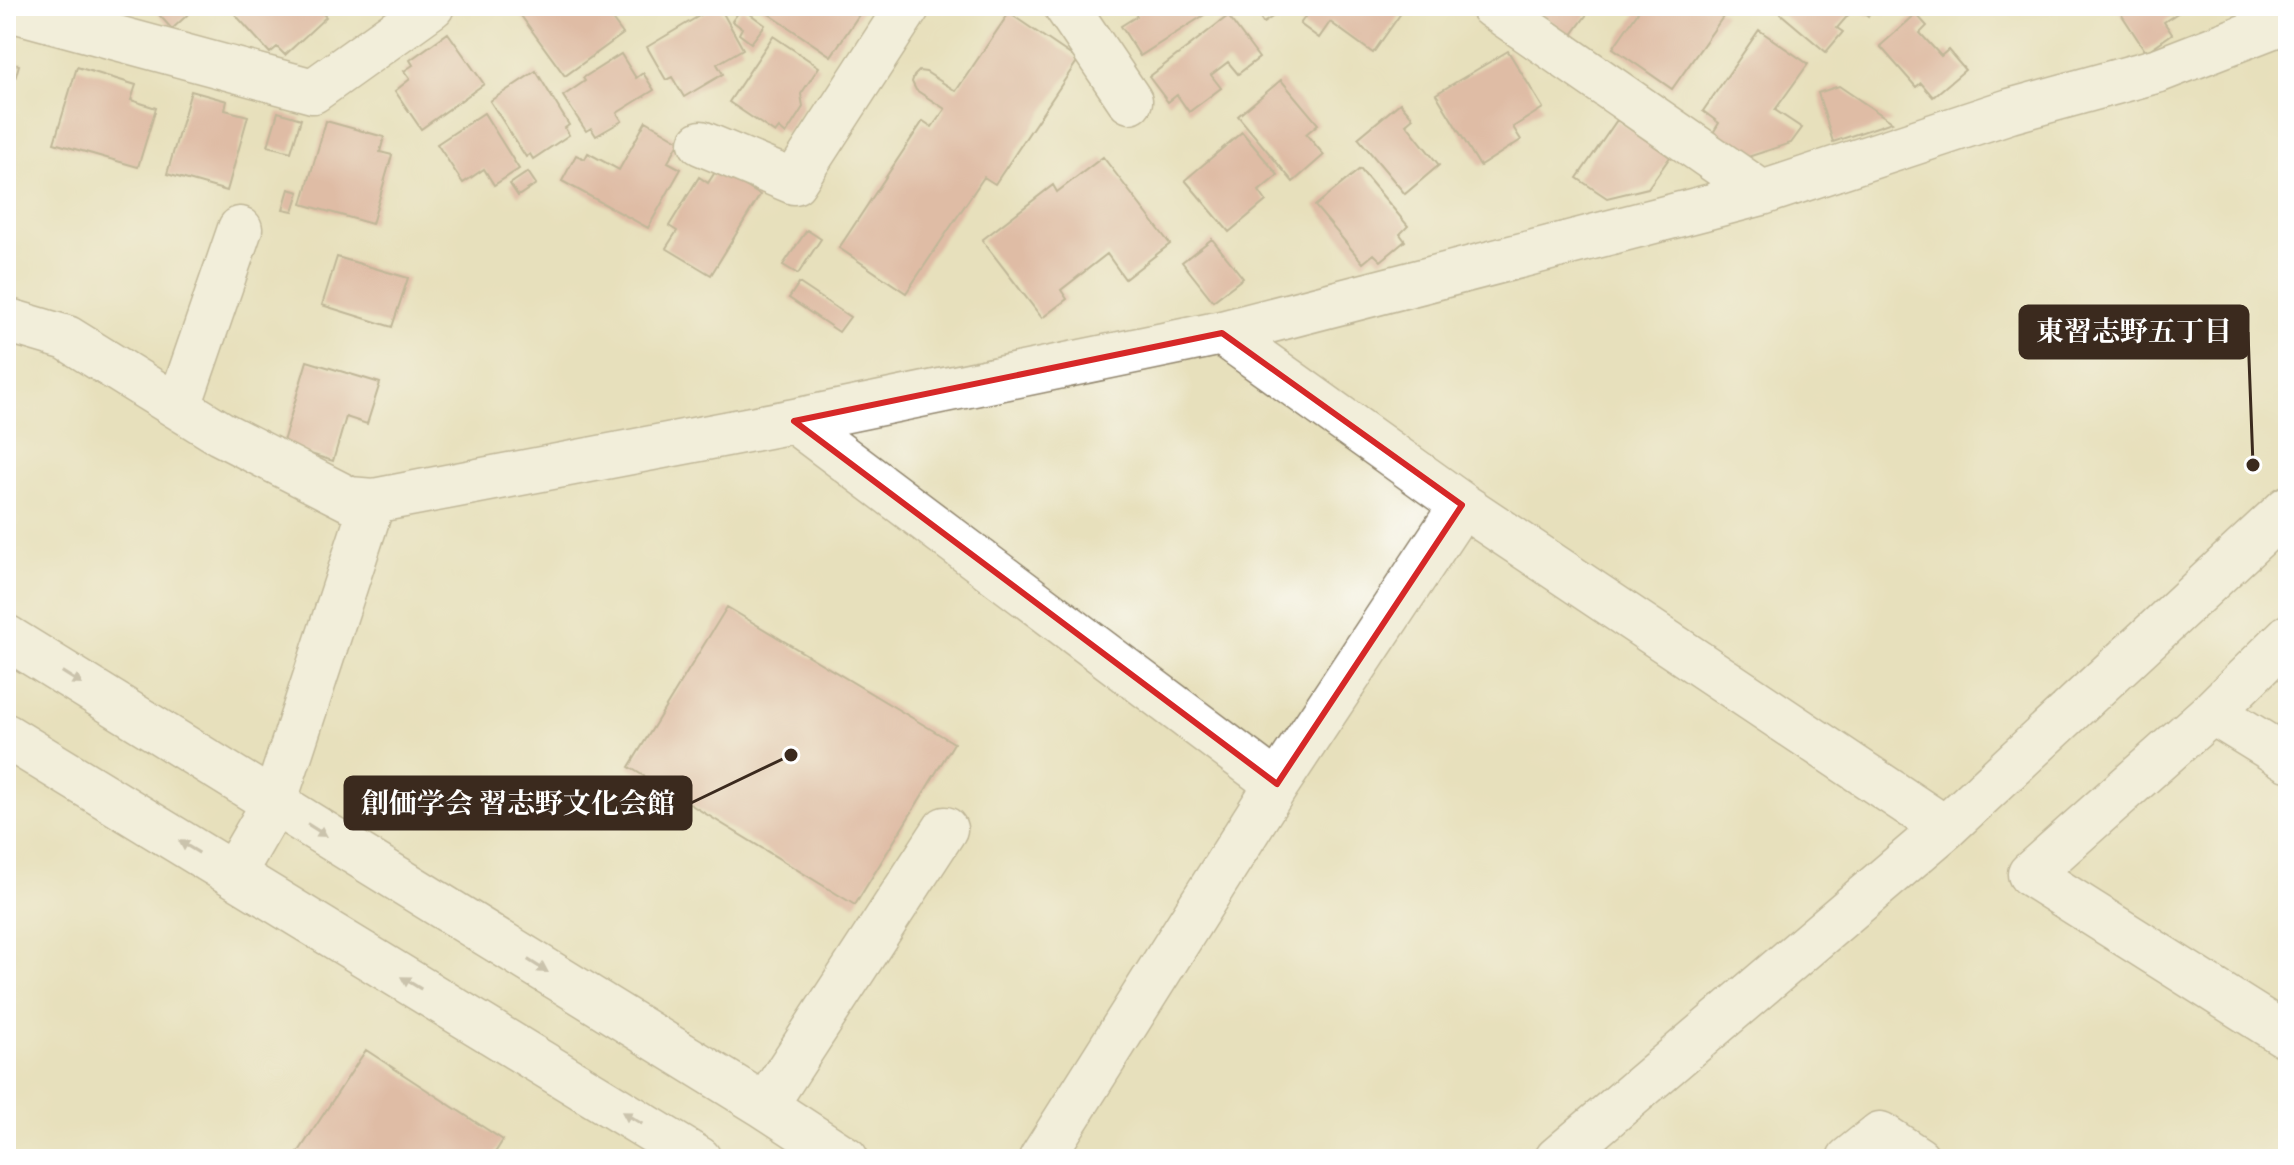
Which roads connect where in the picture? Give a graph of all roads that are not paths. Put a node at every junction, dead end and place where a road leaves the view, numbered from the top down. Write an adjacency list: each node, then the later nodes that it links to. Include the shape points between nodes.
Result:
1 (432, 6): 5 (street, via 313,91)
2 (908, 6): 8 (street, via 794,182)
3 (1066, 6): 7 (street)
4 (1492, 6): 9 (street)
5 (6, 8)
6 (2288, 20): 9 (street, via 2159,70 2010,111)
7 (1130, 101)
8 (701, 143)
9 (1762, 193): 12 (street)
10 (240, 229): 13 (street)
11 (6, 320): 13 (street, via 67,338)
12 (1222, 333): 14 (street); 16 (street)
13 (179, 406): 15 (street, via 220,433 349,499)
14 (794, 421): 15 (street); 23 (street)
15 (373, 501): 24 (street)
16 (1462, 505): 23 (street); 25 (street)
17 (2288, 508): 25 (street)
18 (6, 637): 24 (street, one-way to 24)
19 (2288, 637): 20 (street)
20 (2212, 712): 22 (street); 28 (street, via 2030,874)
21 (6, 736): 27 (street, one-way to 21)
22 (2288, 759)
23 (1277, 784): 32 (street)
24 (274, 803): 27 (street); 29 (street, one-way to 29)
25 (1945, 828): 33 (street)
26 (945, 829): 29 (street)
27 (233, 874): 30 (street, one-way to 27)
28 (2288, 1037)
29 (765, 1106): 31 (street)
30 (699, 1159)
31 (846, 1159)
32 (1041, 1159)
33 (1557, 1159)
34 (1849, 1159): 35 (street, via 1880,1134)
35 (1918, 1159)

